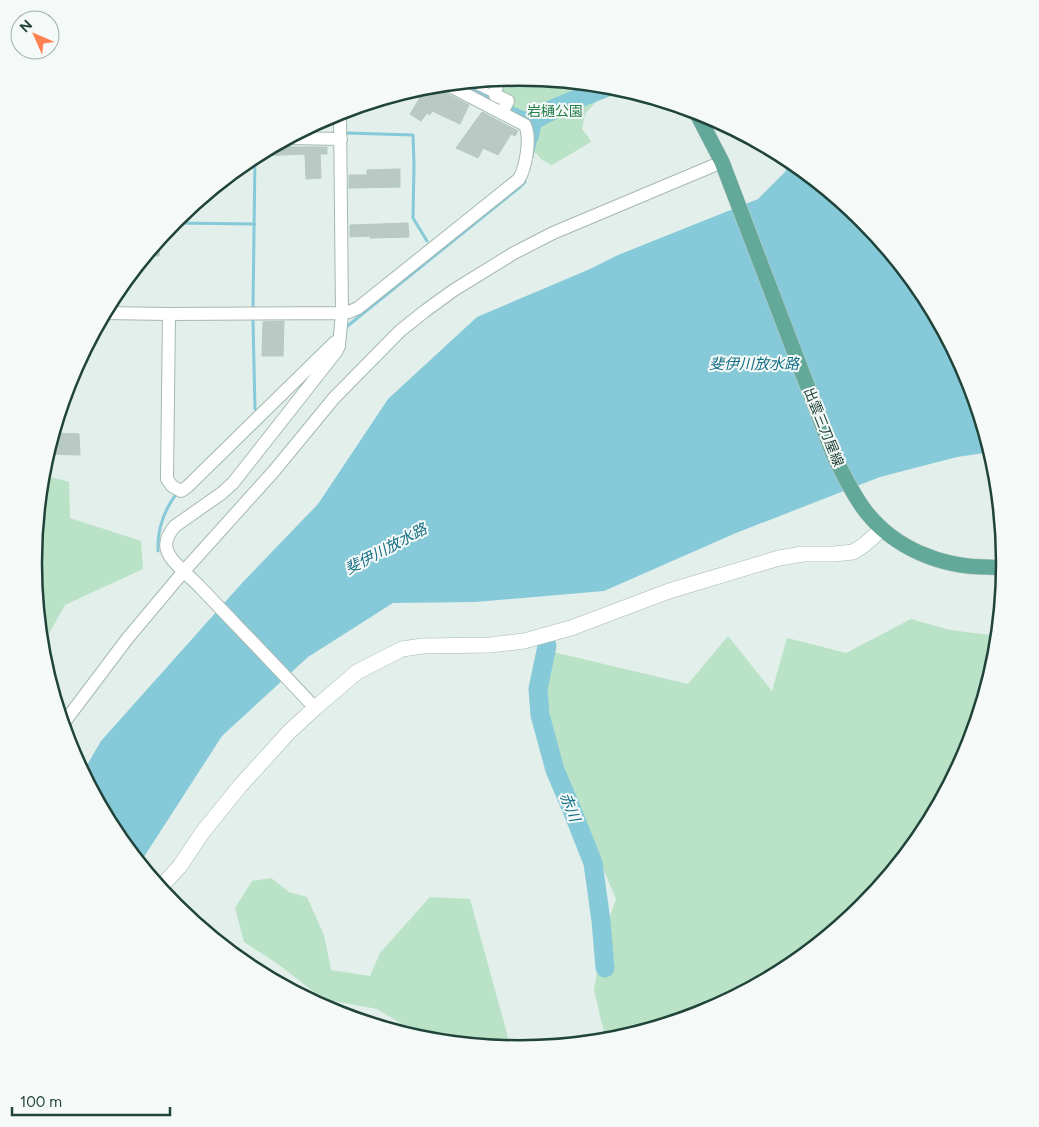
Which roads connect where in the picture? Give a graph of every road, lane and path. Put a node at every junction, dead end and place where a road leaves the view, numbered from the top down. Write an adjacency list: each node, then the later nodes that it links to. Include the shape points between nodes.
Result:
1 (497, 87): 4 (street)
2 (482, 89): 4 (lane)
3 (462, 91): 5 (street)
4 (495, 95): 5 (street, via 508,101)
5 (504, 108): 11 (street, via 525,125 531,146 519,179 358,308)
6 (340, 122): 9 (street)
7 (702, 123): 10 (main road, 出雲三刀屋線)
8 (304, 138): 9 (street)
9 (341, 139): 11 (street)
10 (722, 162): 15 (main road, 出雲三刀屋線, via 834,456 852,492); 17 (street, via 545,237 514,253 425,311 400,331 334,398)
11 (342, 313): 13 (street); 14 (street)
12 (113, 314): 13 (street)
13 (169, 314): 14 (street, via 167,479 178,489 187,487)
14 (341, 333): 17 (street, via 336,352 233,483 170,531 167,551)
15 (882, 528): 16 (main road, 出雲三刀屋線, via 896,540 930,557 952,564); 18 (street, via 853,552 779,558 669,591 571,628 524,641 402,649 357,672)
16 (996, 567)
17 (184, 571): 18 (street); 19 (street)
18 (315, 708): 20 (street, via 240,786)
19 (68, 717)
20 (165, 882)

